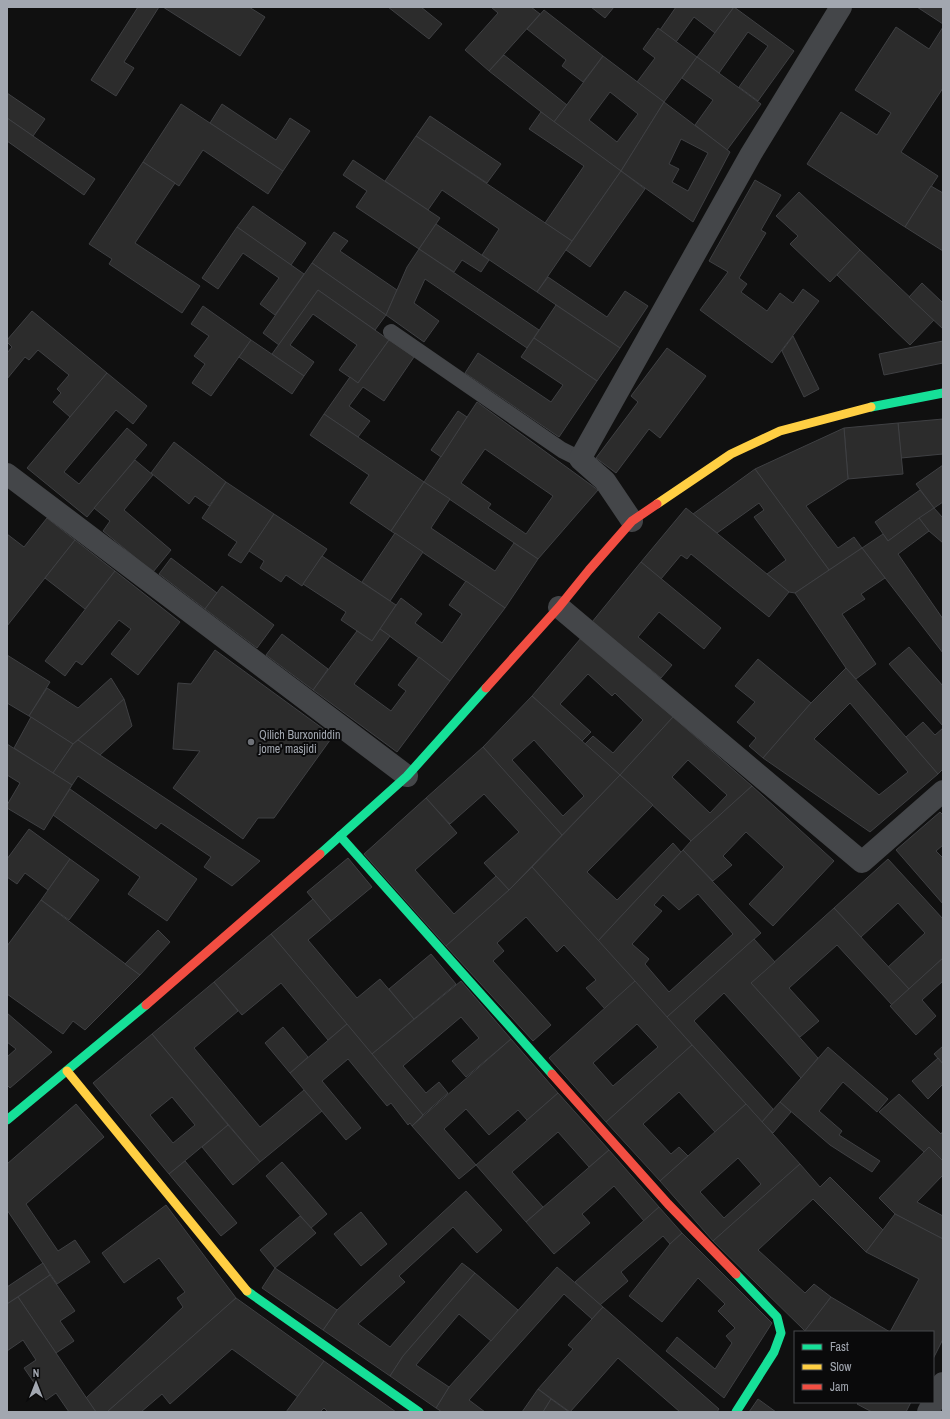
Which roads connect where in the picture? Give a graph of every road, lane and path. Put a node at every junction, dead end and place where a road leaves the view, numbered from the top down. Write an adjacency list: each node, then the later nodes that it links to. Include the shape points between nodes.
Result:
1 (841, 7): 4 (street, via 751,154)
2 (391, 332): 4 (lane, via 562,450)
3 (943, 393): 6 (street, via 869,407 780,431 731,454)
4 (580, 459): 6 (street, via 605,481)
5 (7, 474): 8 (street)
6 (632, 521): 7 (street)
7 (559, 607): 8 (street); 9 (street, via 862,862)
8 (407, 776): 10 (street)
9 (943, 792)
10 (340, 836): 11 (street); 17 (street, via 668,1204 777,1317 781,1333 774,1352)
11 (67, 1071): 12 (street); 16 (street, via 245,1289)
12 (7, 1120)
13 (943, 1383): 14 (street)
14 (934, 1400)
15 (933, 1403): 18 (street)
16 (414, 1411)
17 (736, 1412)
18 (928, 1412)

